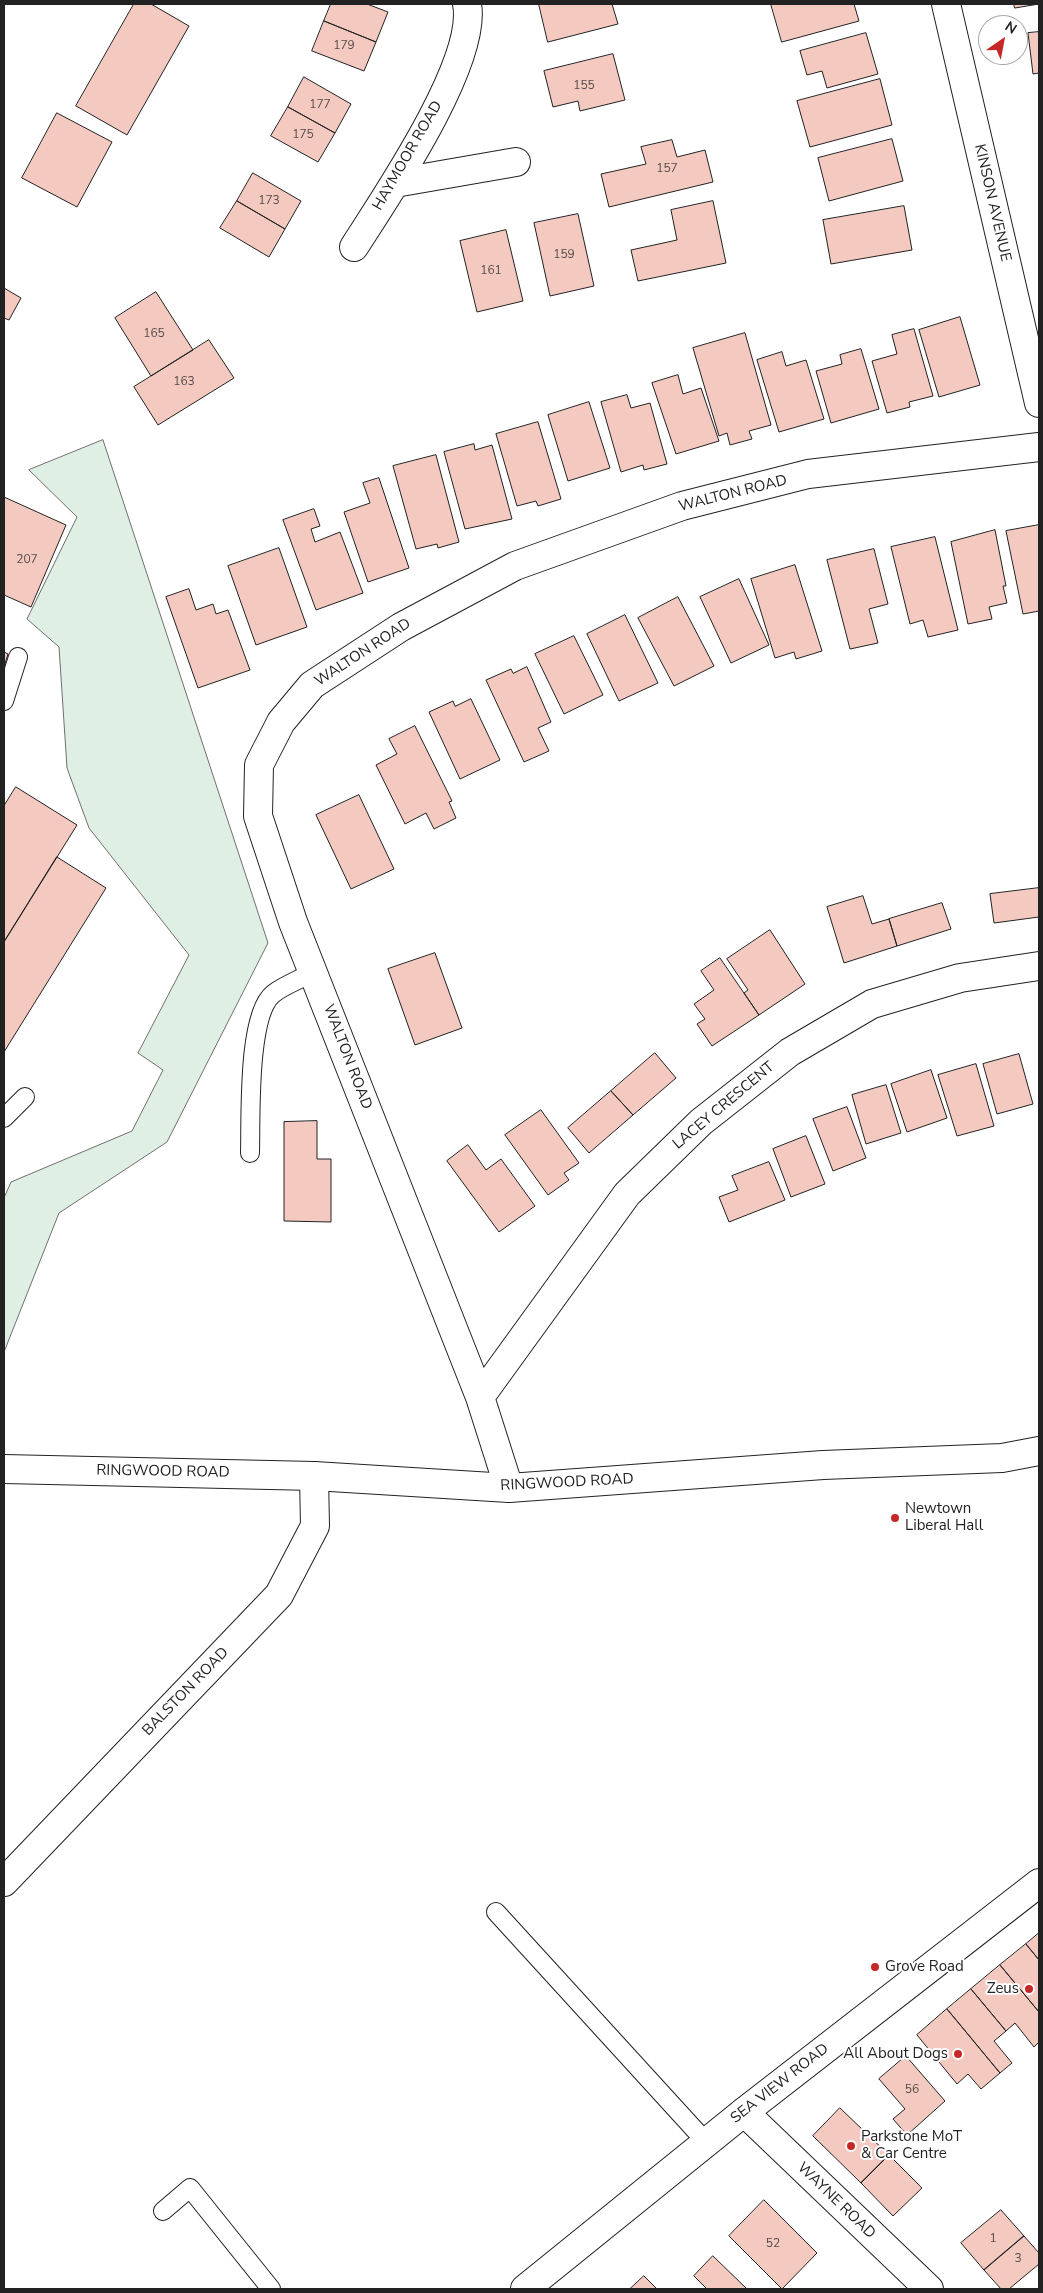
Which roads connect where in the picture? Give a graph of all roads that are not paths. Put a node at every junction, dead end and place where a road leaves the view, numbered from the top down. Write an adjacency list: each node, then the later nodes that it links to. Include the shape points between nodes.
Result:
1 (467, 4): 4 (street, HAYMOOR ROAD, via 461,48 450,77 431,121)
2 (946, 4): 6 (street, KINSON AVENUE)
3 (516, 162): 4 (street)
4 (396, 183): 5 (street, HAYMOOR ROAD)
5 (354, 247)
6 (1039, 403)
7 (1039, 446): 11 (street, WALTON ROAD, via 808,474 682,506 515,566 400,627 312,685 281,722 259,765 258,816 293,922)
8 (18, 657): 9 (lane)
9 (4, 701)
10 (1039, 966): 15 (street, LACEY CRESCENT, via 960,978 872,1004 790,1052 701,1122 626,1194)
11 (314, 972): 14 (lane, via 272,995 262,1011 254,1046); 15 (street, WALTON ROAD)
12 (25, 1097): 13 (lane)
13 (4, 1118)
14 (250, 1153)
15 (480, 1397): 19 (street, WALTON ROAD)
16 (1039, 1450): 19 (street, RINGWOOD ROAD, via 1002,1458 823,1465)
17 (4, 1469): 18 (street, RINGWOOD ROAD)
18 (314, 1476): 19 (street, RINGWOOD ROAD); 20 (street, BALSTON ROAD, via 315,1526 279,1595)
19 (509, 1488)
20 (4, 1882)
21 (1039, 1883): 23 (street, SEA VIEW ROAD)
22 (496, 1912): 24 (lane)
23 (744, 2112): 24 (street, SEA VIEW ROAD); 28 (street, WAYNE ROAD)
24 (706, 2142): 27 (street, SEA VIEW ROAD)
25 (164, 2210): 26 (lane, via 190,2188)
26 (271, 2289)
27 (525, 2289)
28 (929, 2289)

